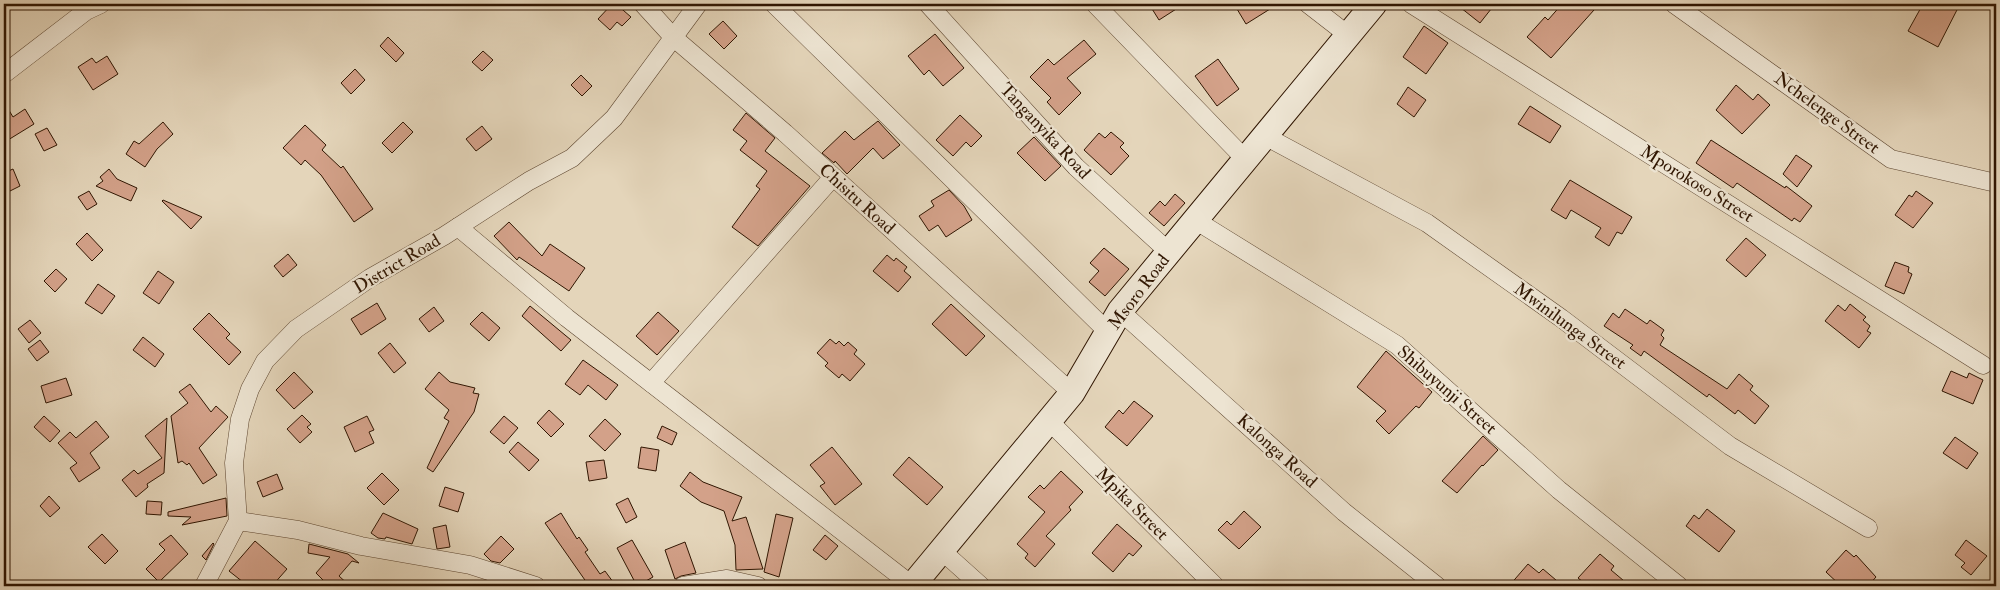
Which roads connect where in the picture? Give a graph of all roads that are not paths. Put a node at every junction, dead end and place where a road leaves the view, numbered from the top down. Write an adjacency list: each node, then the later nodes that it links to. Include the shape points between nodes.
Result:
1 (644, 4): 12 (street, Chisitu Road)
2 (698, 4): 12 (street, District Road)
3 (774, 4): 22 (street)
4 (928, 4): 20 (street, Tanganyika Road, via 1076,167)
5 (1095, 4): 15 (street)
6 (1308, 4): 11 (street)
7 (1374, 4): 11 (street, Msoro Road)
8 (1411, 4): 23 (street, Mporokoso Street)
9 (1674, 4): 17 (street, Nchelenge Street, via 1891,159)
10 (90, 6): 13 (street)
11 (1348, 35): 14 (street, Msoro Road)
12 (674, 38): 16 (street, Chisitu Road); 19 (street, District Road, via 614,118 572,158 529,181)
13 (4, 74)
14 (1265, 136): 15 (street, Msoro Road); 28 (street, Mwinilunga Street, via 1427,223 1561,318 1730,446)
15 (1244, 159): 18 (street, Msoro Road)
16 (833, 177): 24 (street); 25 (street, Chisitu Road)
17 (1996, 183)
18 (1195, 220): 20 (street, Msoro Road); 38 (street, Shibuyunji Street, via 1397,345 1559,490)
19 (458, 227): 24 (street); 27 (street, District Road, via 370,278 296,329 265,362 250,389 240,419 234,463)
20 (1169, 252): 21 (street, Msoro Road)
21 (1120, 311): 22 (street, Msoro Road); 37 (street, Kalonga Road, via 1344,512)
22 (1108, 332): 25 (street, Msoro Road)
23 (1983, 365)
24 (651, 383): 34 (street)
25 (1072, 393): 26 (street, Msoro Road)
26 (1049, 421): 29 (street, Msoro Road); 36 (street, Mpika Street)
27 (238, 521): 30 (street); 31 (street, via 470,565)
28 (1868, 528)
29 (942, 551): 34 (street, Msoro Road); 35 (street)
30 (204, 586)
31 (536, 586)
32 (683, 586): 33 (street, via 727,579)
33 (758, 586)
34 (912, 586)
35 (981, 586)
36 (1215, 586)
37 (1437, 586)
38 (1679, 586)

